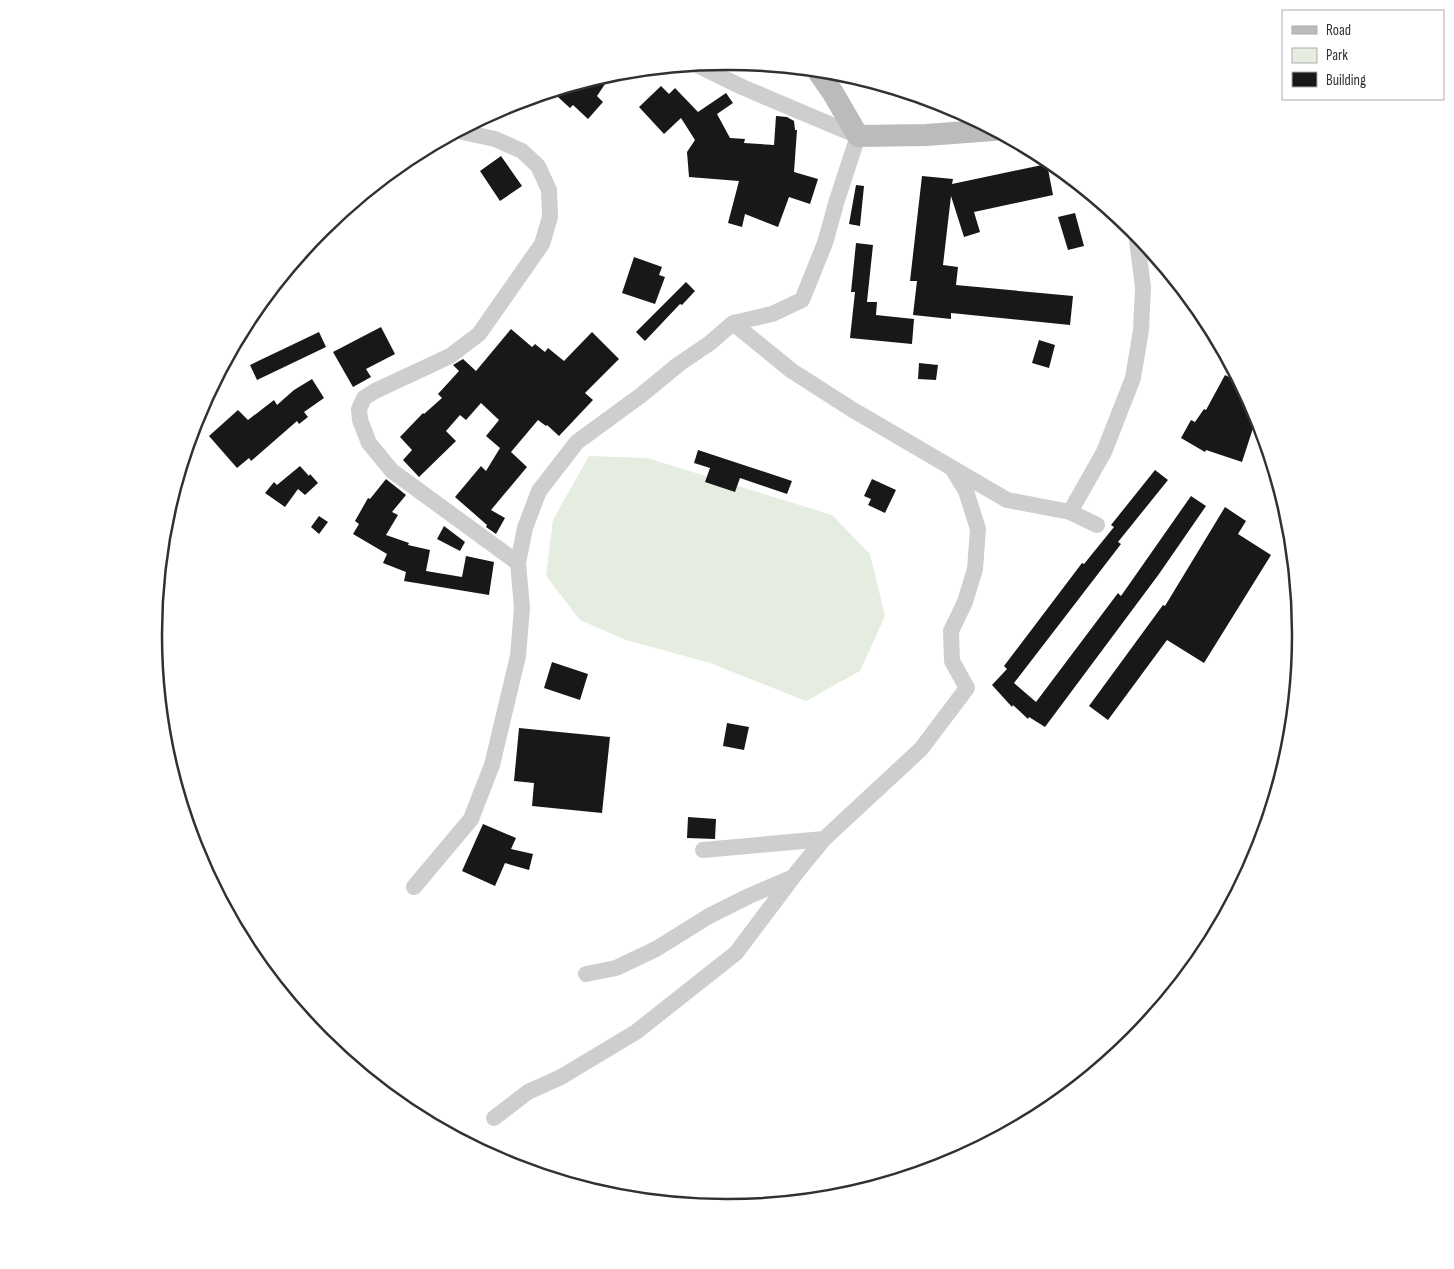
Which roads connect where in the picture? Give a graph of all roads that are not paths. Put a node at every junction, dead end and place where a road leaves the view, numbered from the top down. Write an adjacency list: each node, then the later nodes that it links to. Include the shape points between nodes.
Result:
1 (708, 71): 5 (street)
2 (823, 79): 5 (main road)
3 (982, 131): 5 (main road)
4 (468, 133): 11 (street, via 495,139 522,151 538,166 549,190 550,217 542,244 479,334 450,356 364,398 360,420 369,443 392,470)
5 (858, 136): 7 (street, via 825,243 802,300 772,314)
6 (1138, 248): 9 (street, via 1143,287 1141,330 1133,378 1104,452)
7 (733, 324): 8 (street, via 792,371); 11 (street, via 578,442 539,491 525,528)
8 (952, 468): 9 (street, via 1007,500); 12 (street, via 966,491 978,529 974,569 965,602 950,631 952,661 967,688 921,749)
9 (1070, 512): 10 (street)
10 (1096, 525)
11 (518, 563): 15 (street, via 522,608 518,656 492,765 471,819)
12 (824, 839): 13 (street); 14 (street)
13 (704, 850)
14 (793, 877): 16 (street, via 709,916 656,949 616,968); 17 (street, via 736,953 636,1032 561,1077 528,1092)
15 (414, 887)
16 (586, 974)
17 (494, 1118)

